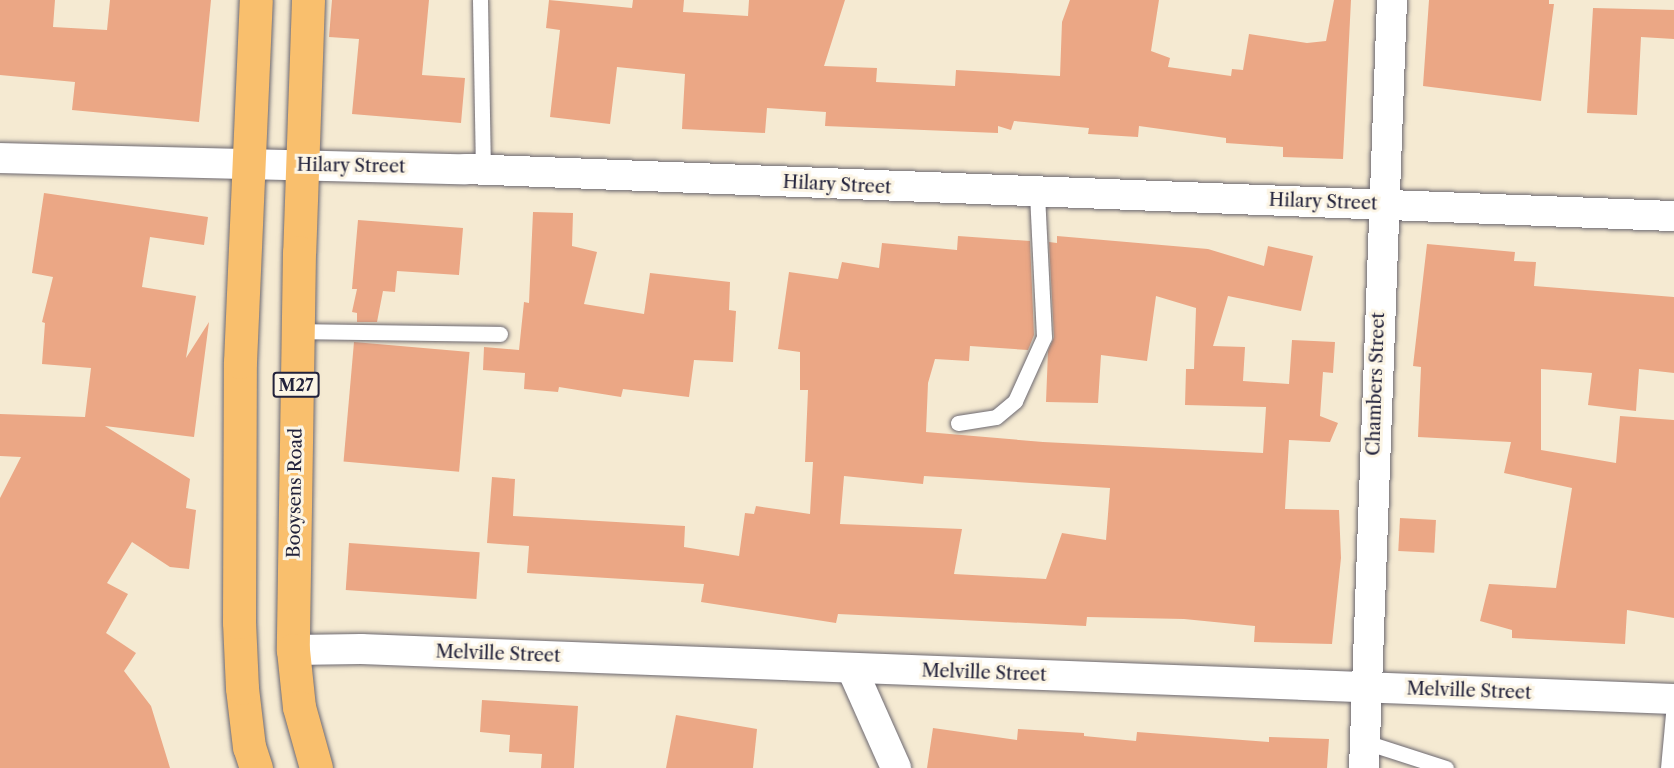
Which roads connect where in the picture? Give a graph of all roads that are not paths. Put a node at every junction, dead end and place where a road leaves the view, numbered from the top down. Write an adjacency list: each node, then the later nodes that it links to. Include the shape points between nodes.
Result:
1 (256, 0): 6 (main road)
2 (308, 0): 7 (main road, Booysens Road / M27)
3 (480, 0): 8 (lane)
4 (1392, 0): 10 (street, Chambers Street)
5 (0, 158): 6 (street, Hilary Street)
6 (248, 164): 7 (street, Hilary Street); 20 (main road, via 240,362 239,622 245,711)
7 (303, 165): 8 (street, Hilary Street); 12 (main road, Booysens Road / M27)
8 (483, 170): 9 (street, Hilary Street)
9 (1037, 192): 10 (street, Hilary Street); 14 (lane, via 1044,337 1015,401 996,417)
10 (1382, 204): 11 (street, Hilary Street); 17 (street, Chambers Street)
11 (1674, 216)
12 (297, 331): 13 (lane); 15 (main road, Booysens Road / M27)
13 (500, 334)
14 (958, 423)
15 (293, 650): 16 (street, Melville Street, via 361,649); 21 (main road, Booysens Road / M27, via 299,707)
16 (852, 669): 17 (street, Melville Street); 22 (street)
17 (1367, 687): 18 (street, Melville Street); 19 (street, Chambers Street)
18 (1674, 701): 24 (lane)
19 (1365, 755): 23 (lane)
20 (256, 768)
21 (316, 768)
22 (896, 768)
23 (1446, 768)
24 (1668, 768)

